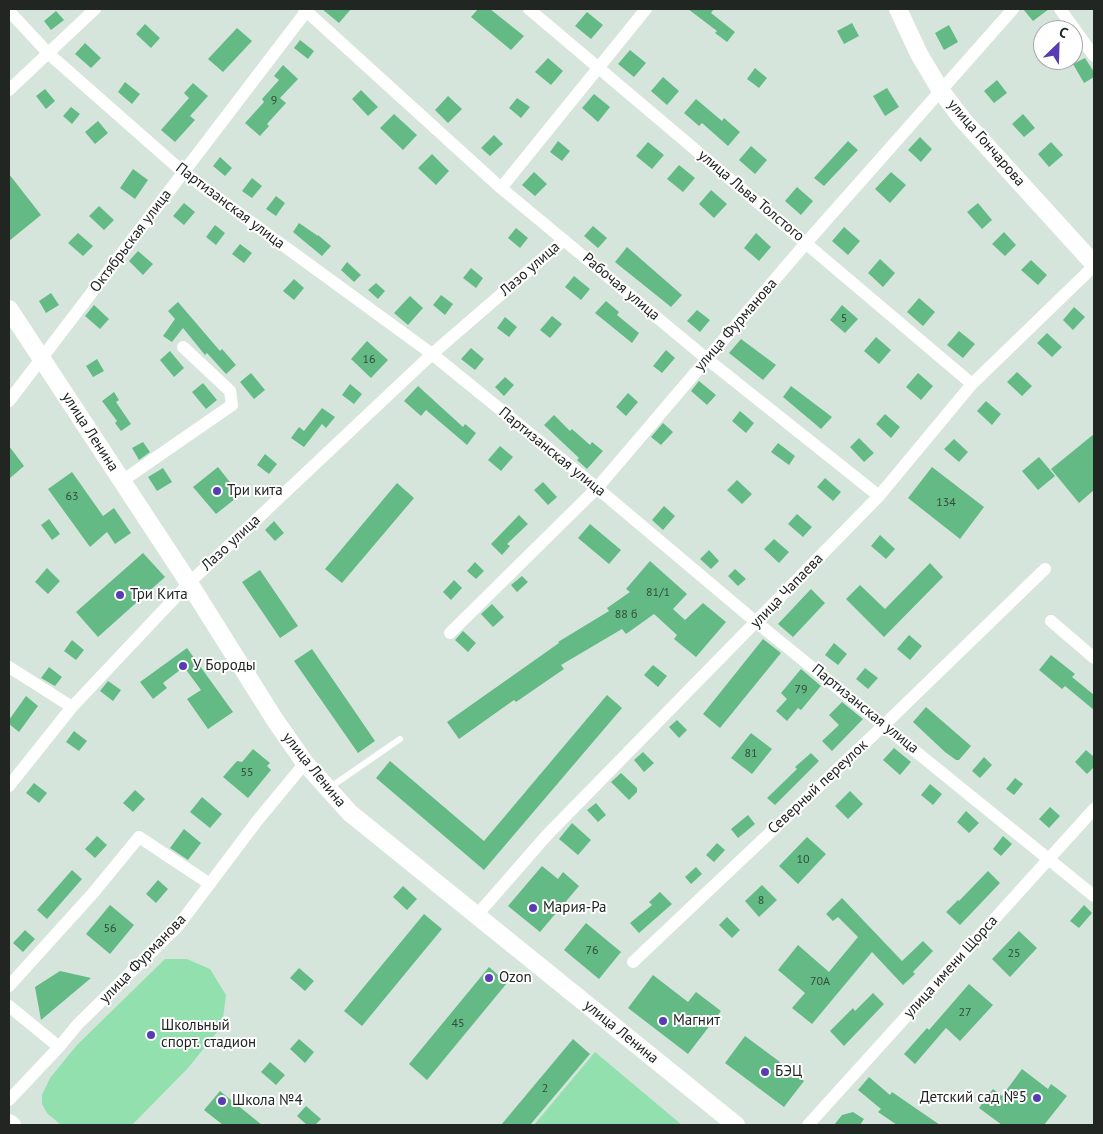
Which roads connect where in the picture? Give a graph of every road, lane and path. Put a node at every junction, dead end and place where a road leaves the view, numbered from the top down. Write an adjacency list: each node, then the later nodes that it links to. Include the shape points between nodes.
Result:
1 (95, 9): 9 (street)
2 (529, 9): 11 (street, улица Льва Толстого)
3 (646, 9): 11 (street)
4 (898, 9): 13 (main road, улица Гончарова)
5 (1013, 9): 13 (street, улица Фурманова)
6 (1060, 9): 10 (street)
7 (306, 10): 14 (street, Октябрьская улица); 15 (street, Рабочая улица)
8 (9, 11): 9 (street, Партизанская улица)
9 (48, 54): 12 (street); 14 (street, Партизанская улица)
10 (1094, 56)
11 (600, 68): 15 (street); 17 (street, улица Льва Толстого)
12 (9, 90)
13 (941, 91): 17 (street, улица Фурманова); 18 (main road, улица Гончарова, via 963,120)
14 (184, 173): 21 (street, Партизанская улица); 22 (street, Октябрьская улица)
15 (501, 188): 16 (street, Рабочая улица)
16 (564, 240): 21 (street, Лазо улица); 23 (street, Рабочая улица)
17 (806, 243): 23 (street, улица Фурманова); 24 (street, улица Льва Толстого)
18 (1094, 265): 24 (street, улица Чапаева)
19 (9, 309): 22 (main road, улица Ленина)
20 (184, 348): 26 (street, via 230,391 232,405)
21 (432, 354): 27 (street, Партизанская улица); 30 (street, Лазо улица)
22 (42, 358): 25 (street, Октябрьская улица); 26 (main road, улица Ленина)
23 (707, 359): 27 (street, улица Фурманова); 28 (street, Рабочая улица)
24 (972, 384): 28 (street, улица Чапаева)
25 (9, 401)
26 (122, 481): 30 (main road, улица Ленина)
27 (597, 488): 31 (street, Партизанская улица); 33 (street, улица Фурманова)
28 (879, 496): 31 (street, улица Чапаева)
29 (1045, 570): 37 (street, Северный переулок)
30 (189, 583): 36 (street, Лазо улица); 39 (main road, улица Ленина, via 274,720)
31 (756, 622): 37 (street, Партизанская улица); 46 (street, улица Чапаева, via 547,836)
32 (1051, 622): 34 (street)
33 (450, 633)
34 (1094, 658)
35 (9, 667): 36 (street)
36 (72, 707): 40 (street, Лазо улица)
37 (884, 725): 43 (street, Партизанская улица); 47 (street, Северный переулок)
38 (400, 738): 41 (lane)
39 (305, 763): 41 (main road, улица Ленина); 44 (street, улица Фурманова)
40 (9, 786)
41 (328, 789): 46 (main road, улица Ленина, via 350,813)
42 (1094, 809): 43 (street, улица имени Щорса)
43 (1050, 858): 45 (street, Партизанская улица); 55 (street, улица имени Щорса)
44 (210, 884): 48 (street, via 139,837); 50 (street, улица Фурманова, via 178,926 78,1024)
45 (1094, 896)
46 (477, 915): 54 (main road, улица Ленина)
47 (633, 962)
48 (9, 986)
49 (9, 1006): 50 (street)
50 (59, 1047): 51 (street, улица Фурманова)
51 (9, 1100)
52 (9, 1123): 53 (main road)
53 (12, 1125)
54 (736, 1125)
55 (808, 1125)

